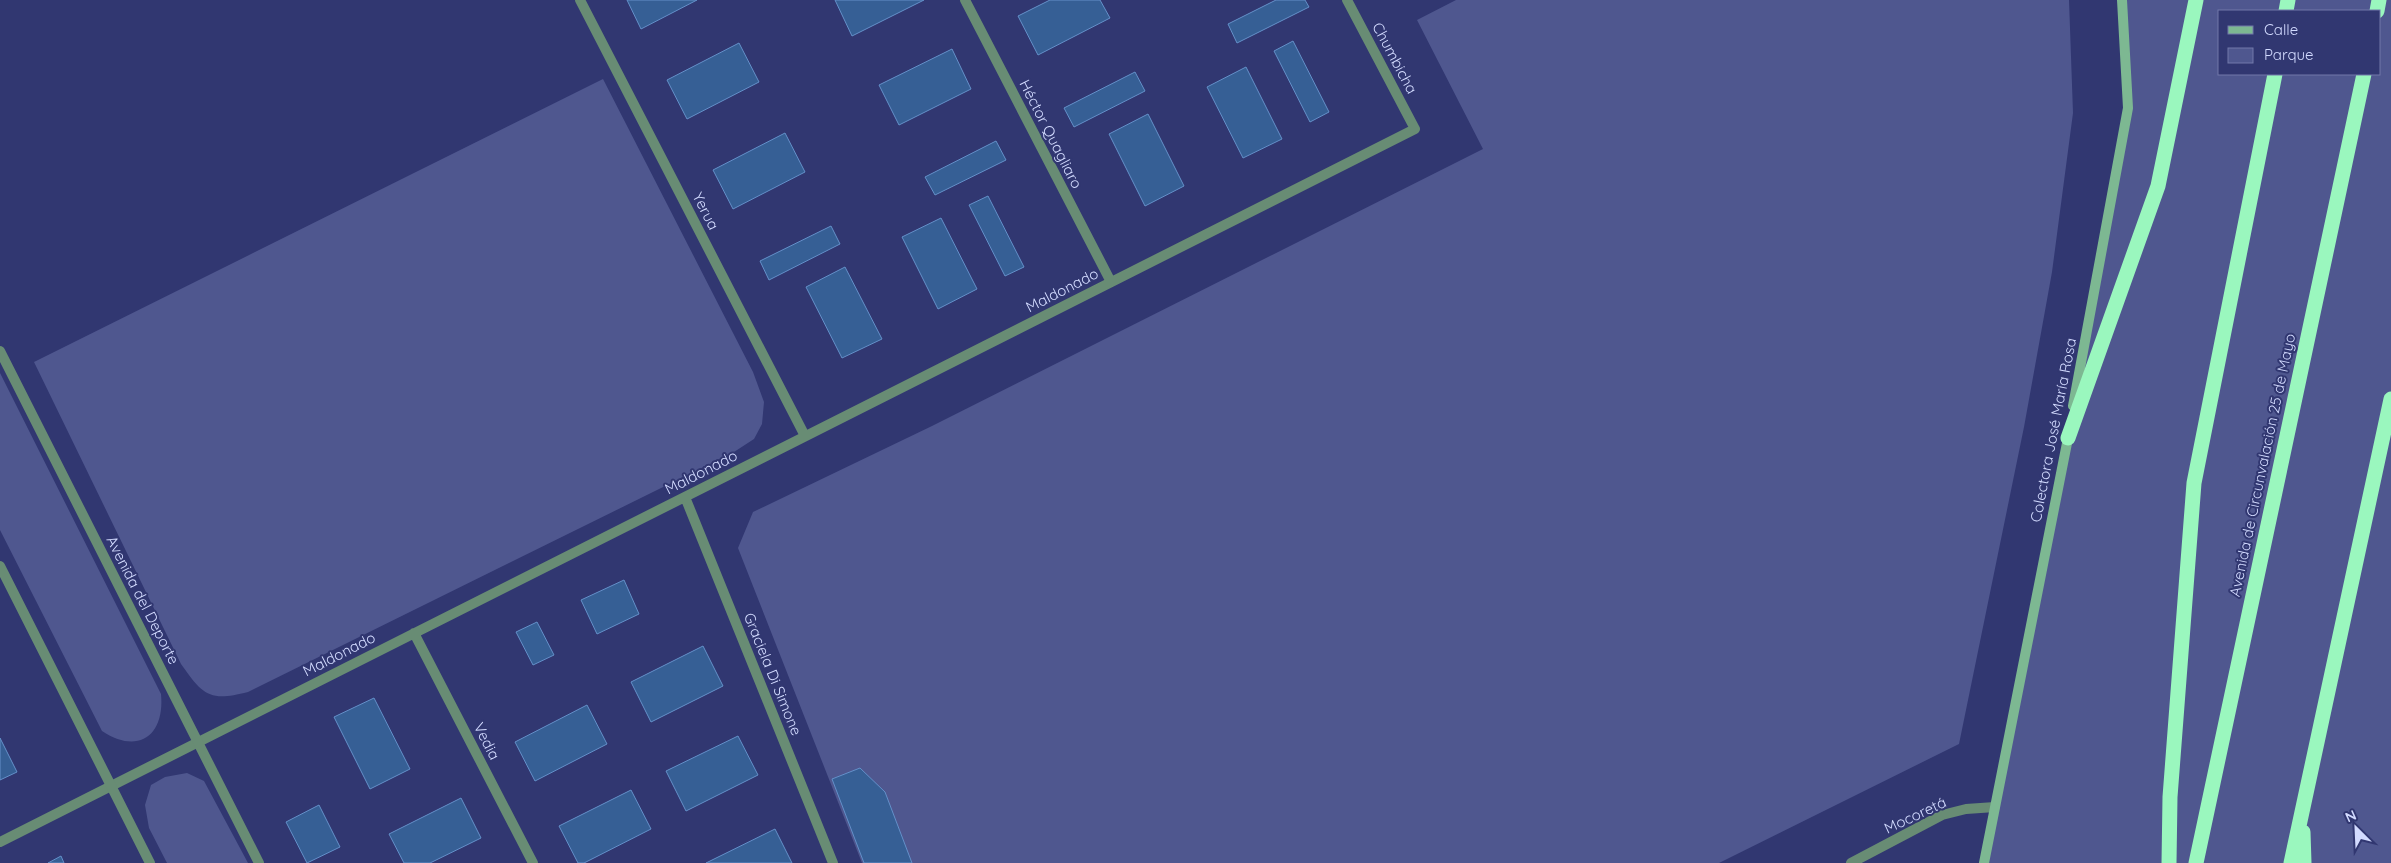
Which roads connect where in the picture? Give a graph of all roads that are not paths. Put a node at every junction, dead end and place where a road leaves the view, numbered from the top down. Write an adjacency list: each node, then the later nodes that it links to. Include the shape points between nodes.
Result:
1 (580, 0): 13 (street, Yerua)
2 (965, 0): 9 (street, Héctor Quagliaro)
3 (1348, 0): 8 (street, Chumbicha)
4 (2122, 0): 14 (main road, Colectora José María Rosa, via 2128,108)
5 (2196, 0): 14 (highway, via 2158,186)
6 (2276, 75): 30 (highway, via 2194,484 2170,797)
7 (2364, 75): 31 (highway, Avenida de Circunvalación 25 de Mayo)
8 (1415, 129): 9 (street, Maldonado)
9 (1111, 282): 13 (street, Maldonado)
10 (0, 351): 19 (street, Avenida del Deporte)
11 (2391, 399): 15 (highway)
12 (2391, 434): 15 (highway)
13 (805, 436): 16 (street, Maldonado)
14 (2068, 438): 22 (main road, Colectora José María Rosa)
15 (2374, 477): 21 (highway)
16 (685, 497): 18 (street, Maldonado); 27 (street, Graciela Di Simone)
17 (0, 566): 20 (street)
18 (414, 633): 19 (street, Maldonado); 26 (street, Vedia)
19 (198, 742): 20 (street, Maldonado); 25 (street, Avenida del Deporte)
20 (111, 786): 23 (street, Maldonado); 24 (street)
21 (2303, 804): 32 (highway); 33 (highway)
22 (1995, 807): 28 (street, Mocoretá, via 1942,815); 29 (main road, Colectora José María Rosa)
23 (0, 842)
24 (150, 863)
25 (259, 863)
26 (533, 863)
27 (833, 863)
28 (1852, 863)
29 (1984, 863)
30 (2169, 863)
31 (2196, 863)
32 (2291, 863)
33 (2304, 863)

